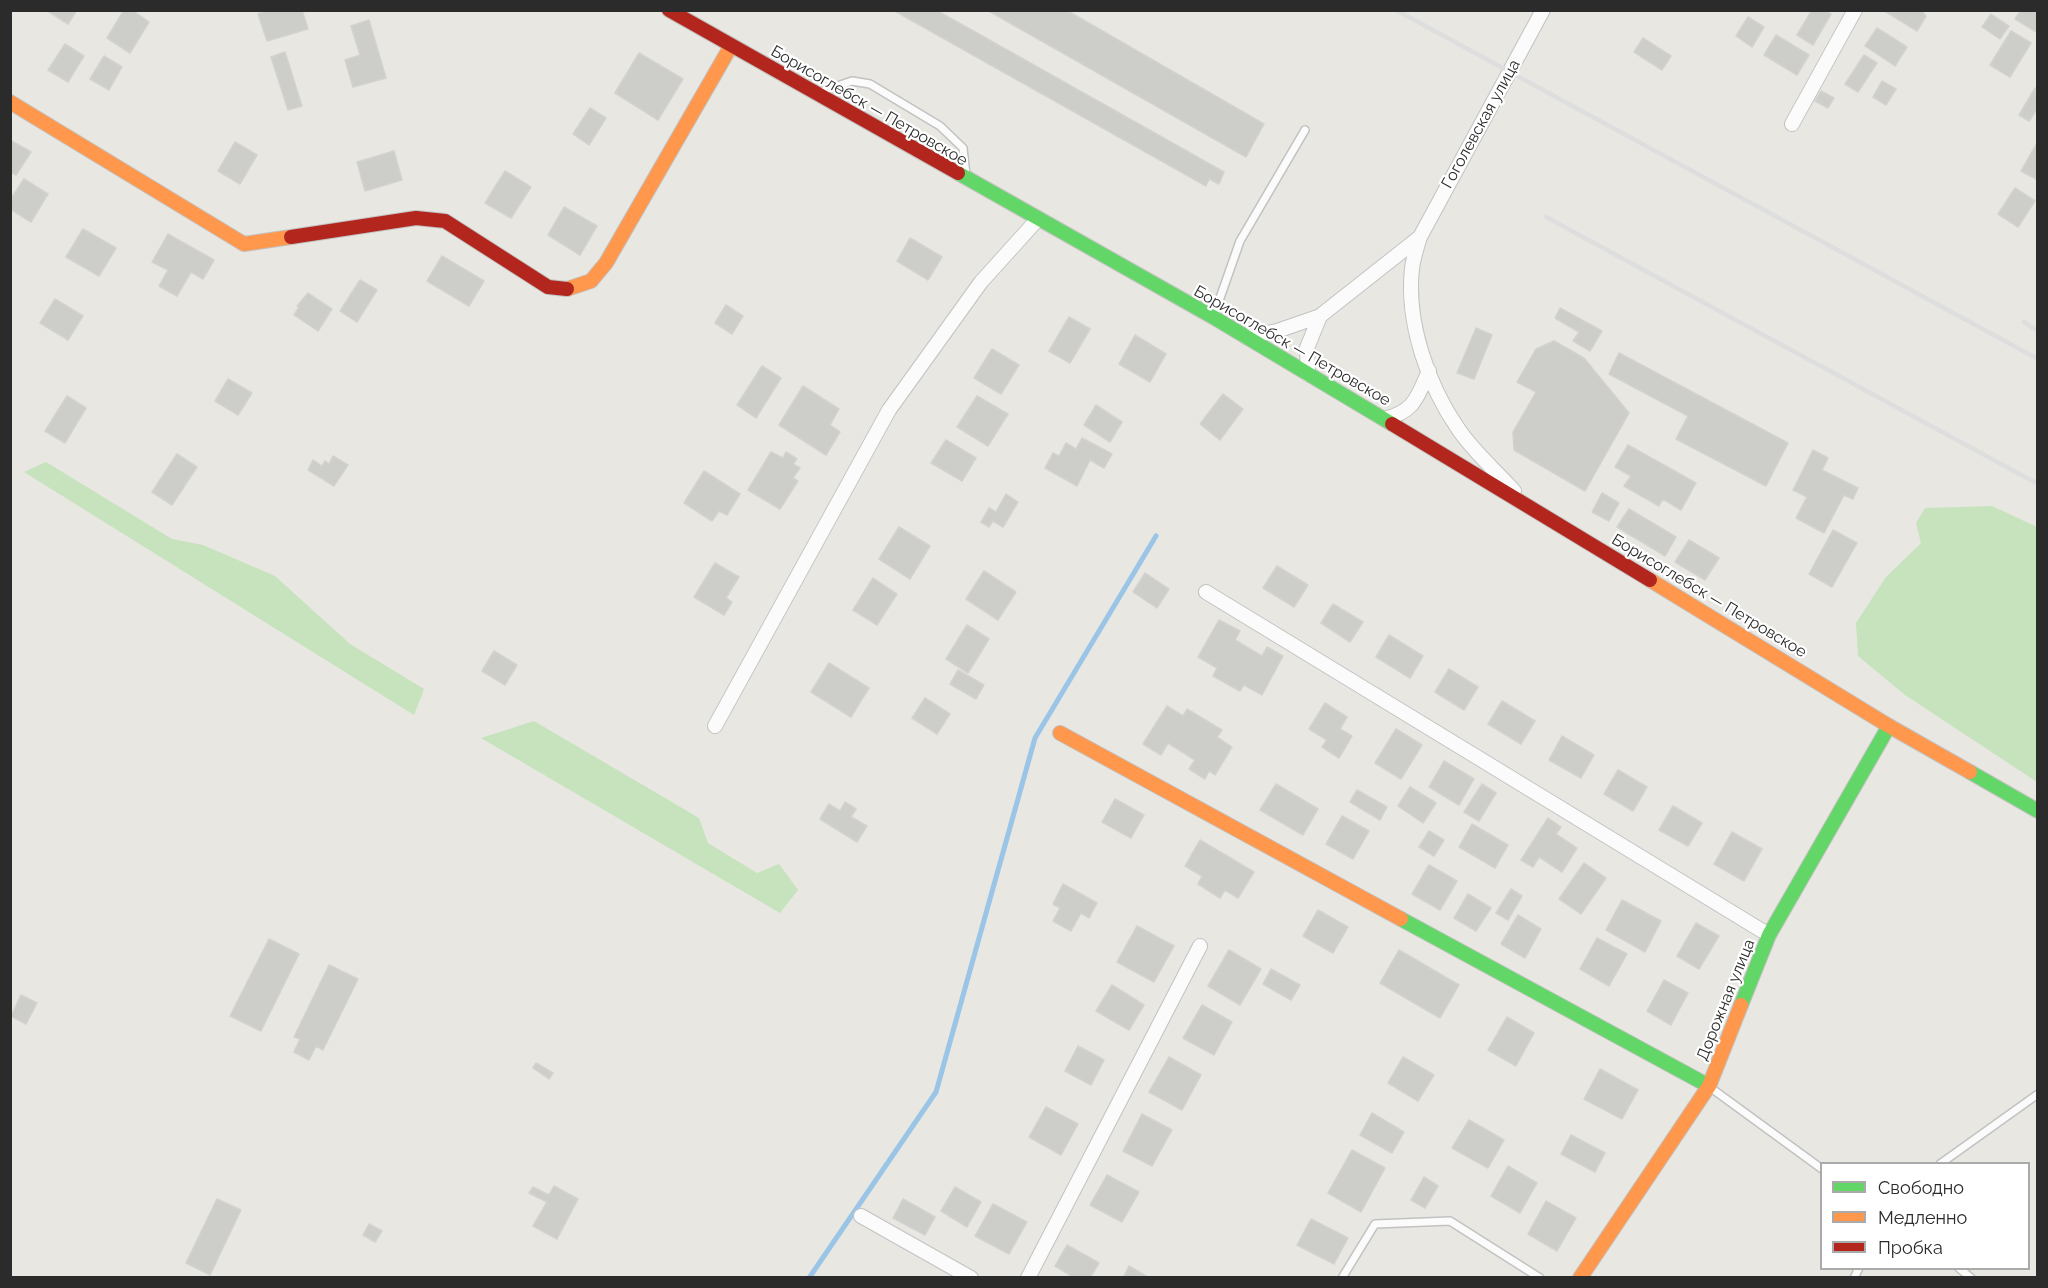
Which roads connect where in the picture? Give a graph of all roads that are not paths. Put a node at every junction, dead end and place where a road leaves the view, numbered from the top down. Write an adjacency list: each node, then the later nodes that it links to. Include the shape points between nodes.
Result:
1 (669, 10): 4 (street, Борисоглебск — Петровское)
2 (1543, 10): 11 (street, Гоголевская улица)
3 (1856, 10): 7 (street)
4 (731, 46): 5 (street, Борисоглебск — Петровское); 6 (street, via 606,263 591,281 570,289 548,287 445,221 416,218 244,244)
5 (814, 94): 9 (street, Борисоглебск — Петровское); 9 (lane, via 852,81 870,84 940,126 963,148)
6 (10, 102)
7 (1792, 124)
8 (1305, 130): 13 (lane, via 1240,241)
9 (967, 181): 10 (street, Борисоглебск — Петровское)
10 (1037, 220): 13 (street, Борисоглебск — Петровское); 20 (street, via 981,282 889,410)
11 (1420, 237): 12 (street); 15 (street, via 1411,291 1418,336)
12 (1320, 316): 14 (street); 16 (street, via 1307,348)
13 (1213, 317): 14 (street, Борисоглебск — Петровское)
14 (1246, 337): 16 (street, Борисоглебск — Петровское)
15 (1429, 371): 17 (street, via 1410,408); 18 (street, via 1459,430)
16 (1308, 374): 17 (street, Борисоглебск — Петровское)
17 (1384, 419): 18 (street, Борисоглебск — Петровское)
18 (1525, 503): 21 (street, Борисоглебск — Петровское)
19 (1206, 592): 24 (street)
20 (715, 726)
21 (1889, 726): 23 (street, Борисоглебск — Петровское); 24 (street, Дорожная улица)
22 (1060, 733): 26 (street)
23 (2037, 811)
24 (1769, 935): 26 (street, Дорожная улица)
25 (1200, 946): 32 (street)
26 (1709, 1086): 29 (lane); 35 (street, Дорожная улица)
27 (2037, 1094): 28 (lane)
28 (1943, 1162)
29 (1820, 1168)
30 (861, 1216): 31 (street)
31 (971, 1278)
32 (1028, 1278)
33 (1342, 1278): 34 (lane, via 1375,1224 1450,1221)
34 (1540, 1278)
35 (1580, 1278)

